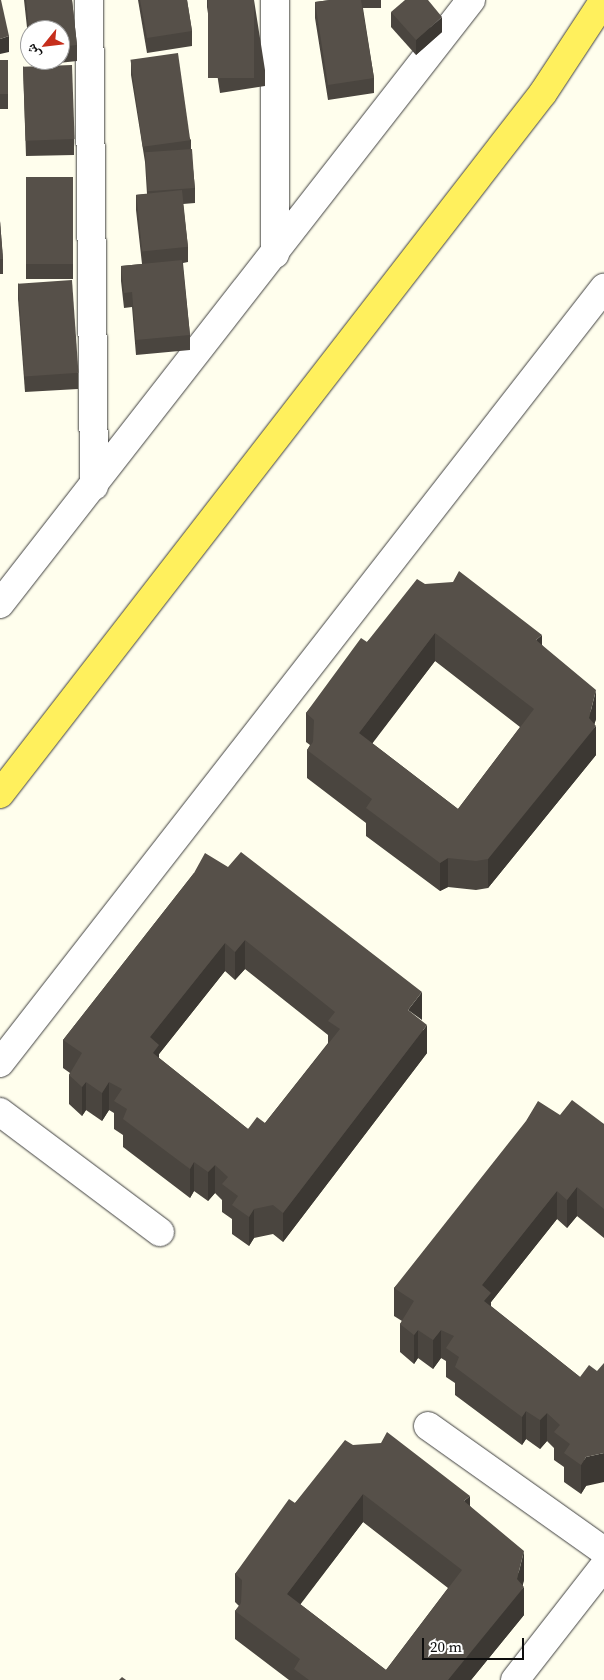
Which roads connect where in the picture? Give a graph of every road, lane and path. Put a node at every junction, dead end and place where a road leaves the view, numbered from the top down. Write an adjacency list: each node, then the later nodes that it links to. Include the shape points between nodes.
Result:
1 (88, 0): 9 (street)
2 (275, 0): 7 (street)
3 (471, 0): 7 (street)
4 (604, 0): 6 (main road)
5 (604, 28): 6 (main road)
6 (543, 93): 11 (main road)
7 (275, 254): 9 (street)
8 (604, 288): 12 (street)
9 (94, 486): 10 (street)
10 (0, 604)
11 (0, 794)
12 (0, 1063)
13 (0, 1112): 14 (street)
14 (160, 1232)
15 (428, 1426): 16 (street)
16 (604, 1551)
17 (604, 1566): 18 (street)
18 (515, 1680)

